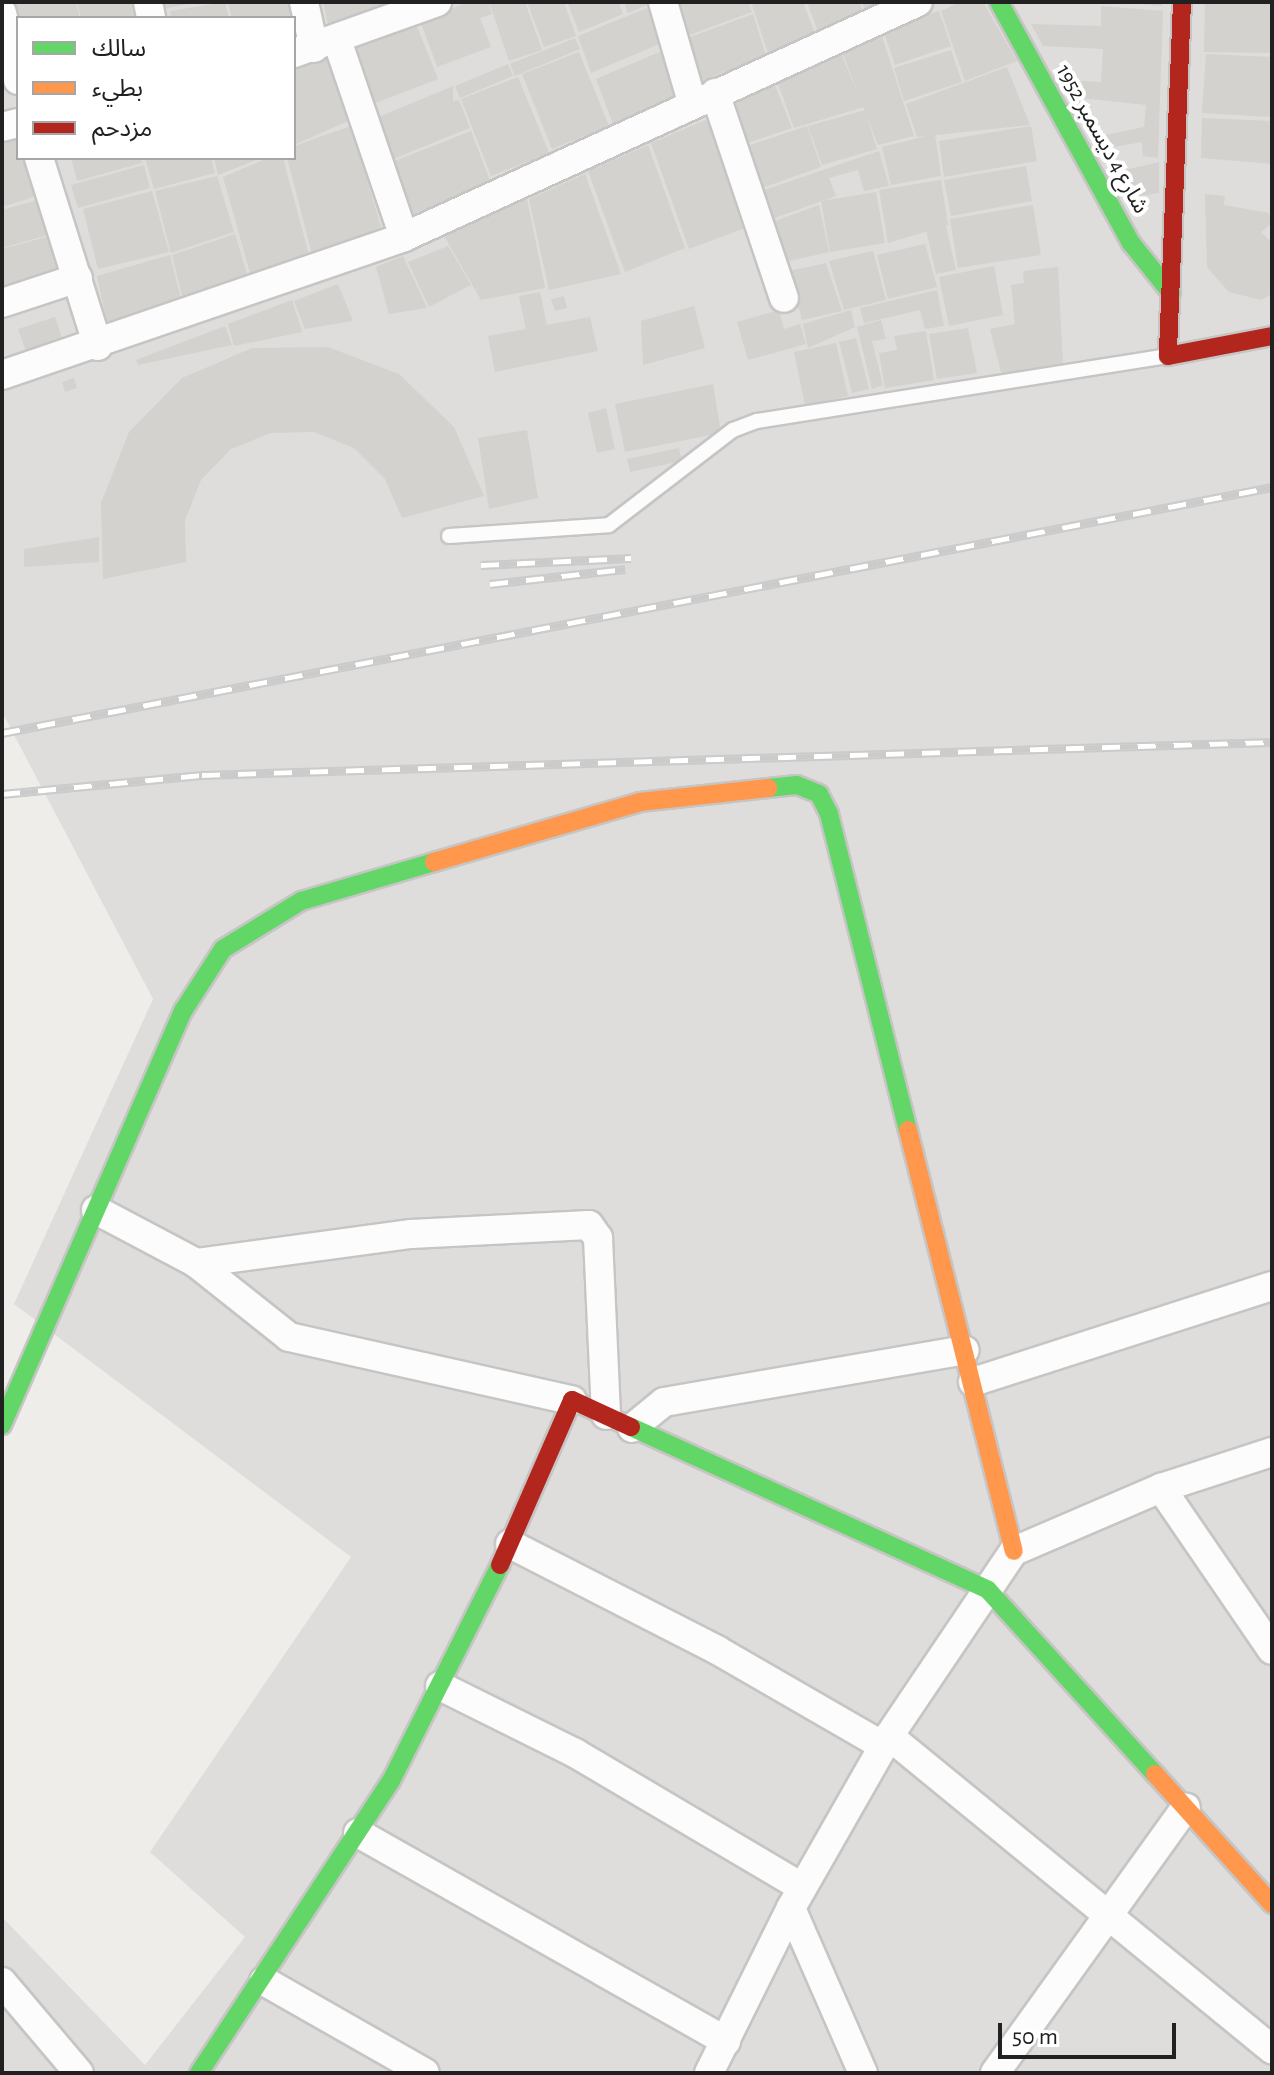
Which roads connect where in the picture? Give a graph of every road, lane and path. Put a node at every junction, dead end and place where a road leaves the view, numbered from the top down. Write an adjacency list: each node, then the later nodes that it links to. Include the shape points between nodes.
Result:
1 (304, 2): 8 (street)
2 (437, 2): 8 (street)
3 (663, 2): 10 (street)
4 (918, 2): 10 (street)
5 (999, 2): 14 (street, شارع 4 ديسمبر 1952, via 1131,243)
6 (1182, 2): 14 (street)
7 (2, 13): 9 (street)
8 (315, 47): 12 (street)
9 (16, 72)
10 (704, 97): 12 (street); 15 (street)
11 (40, 160): 13 (street)
12 (404, 237): 18 (street)
13 (78, 278): 16 (street); 18 (street)
14 (1171, 293): 19 (street)
15 (784, 298)
16 (2, 303)
17 (1272, 336): 19 (street)
18 (98, 346): 20 (street)
19 (1168, 356): 21 (lane, via 757,421 733,430 609,525)
20 (2, 375)
21 (449, 536)
22 (96, 1210): 23 (street); 25 (street, via 199,979 223,949 259,923 301,901 640,802 797,785 819,794 829,814); 29 (street)
23 (196, 1263): 27 (street, via 289,1337 458,1369); 28 (street, via 411,1234 589,1225 598,1238)
24 (1272, 1286): 26 (street)
25 (965, 1350): 26 (street); 30 (street, via 664,1402)
26 (973, 1382): 34 (street)
27 (572, 1400): 28 (street); 33 (street)
28 (606, 1415): 30 (street)
29 (2, 1425)
30 (632, 1428): 35 (street)
31 (1272, 1452): 32 (street)
32 (1161, 1488): 34 (street); 36 (street)
33 (510, 1544): 37 (street); 38 (street)
34 (1014, 1551): 35 (street)
35 (988, 1590): 38 (street); 39 (street)
36 (1272, 1650)
37 (440, 1686): 40 (street); 41 (street, via 575,1753)
38 (886, 1741): 41 (street); 43 (street)
39 (1186, 1807): 42 (street); 43 (street)
40 (358, 1833): 44 (street); 46 (street)
41 (797, 1898): 46 (street); 49 (street)
42 (1272, 1904)
43 (1109, 1917): 47 (street); 53 (street)
44 (264, 1981): 48 (street); 51 (street)
45 (2, 1982): 50 (street)
46 (726, 2041): 52 (street)
47 (1272, 2049)
48 (209, 2070)
49 (860, 2071)
50 (79, 2073)
51 (425, 2073)
52 (709, 2073)
53 (995, 2073)

